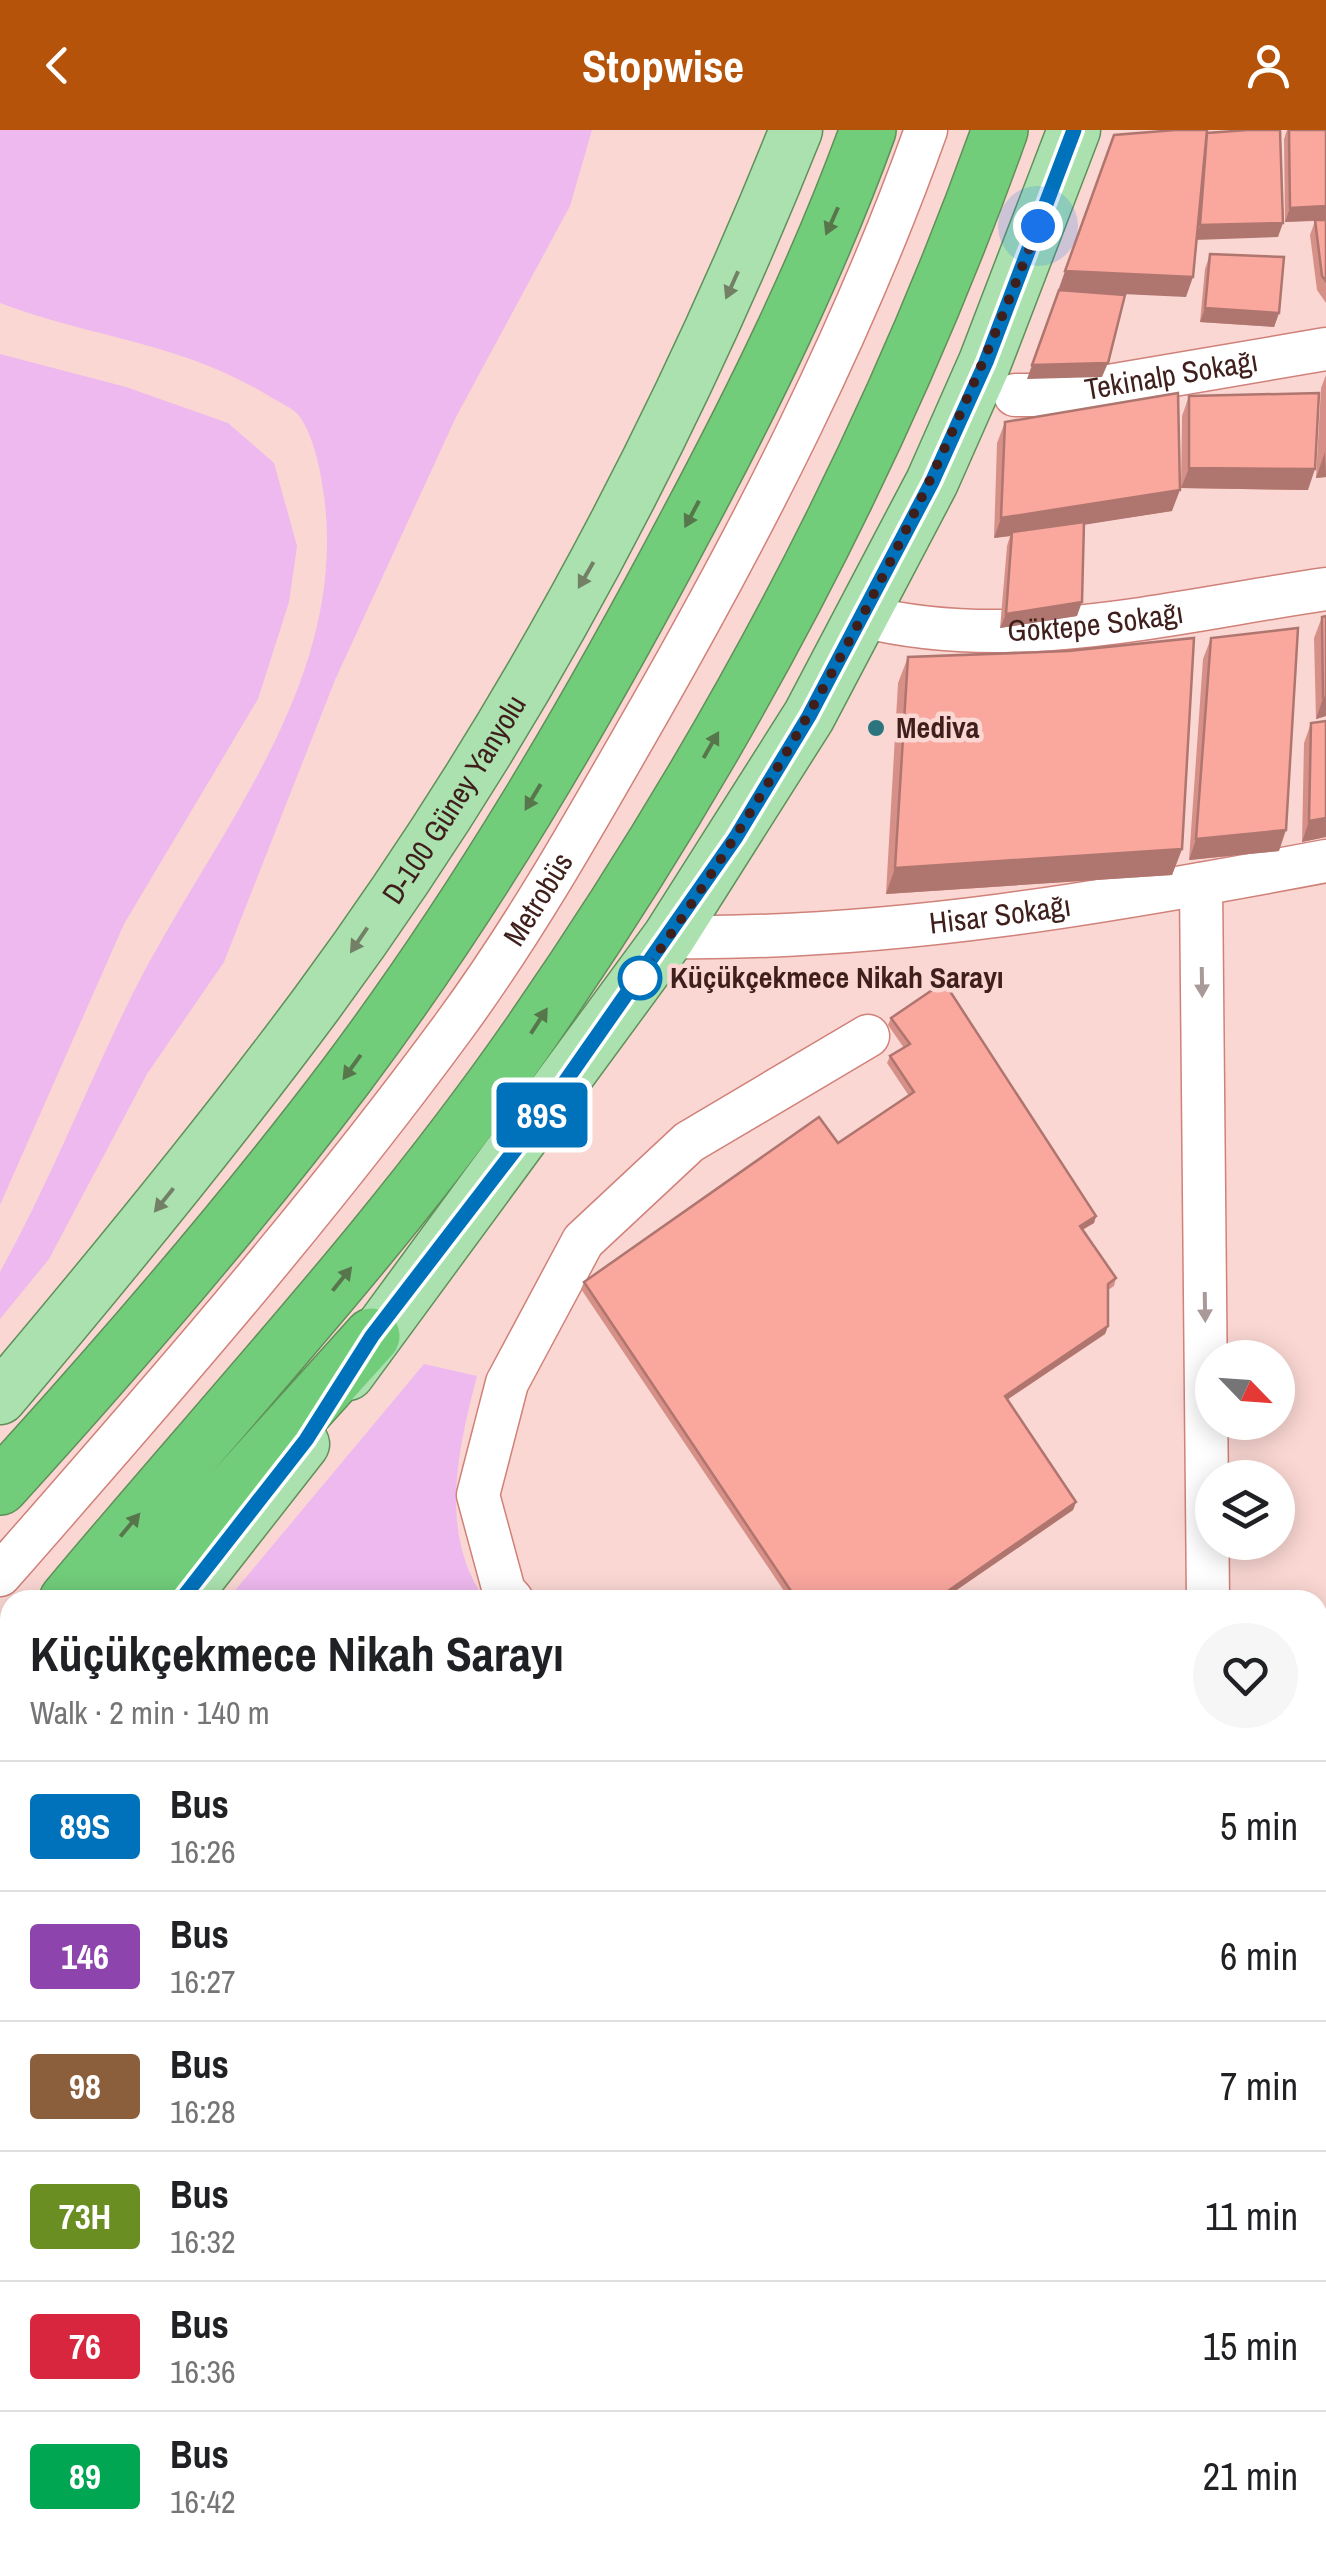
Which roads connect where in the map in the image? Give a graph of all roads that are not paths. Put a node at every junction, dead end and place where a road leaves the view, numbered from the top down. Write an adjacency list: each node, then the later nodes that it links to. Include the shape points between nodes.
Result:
1 (796, 130): 15 (main road, D-100 Güney Yanyolu, one-way to 15, via 706,342 616,524 424,845 209,1144)
2 (868, 130): 16 (highway, one-way to 16, via 736,432 506,842 347,1075 232,1221)
3 (926, 130): 17 (street, Metrobüs, via 891,229 754,525 547,890 456,1023 261,1276)
4 (1000, 130): 18 (highway, one-way to 4, via 424,1176 530,1035 646,855 800,586 870,444)
5 (1074, 130): 9 (main road, via 986,362)
6 (1326, 349): 7 (street, Tekinalp Sokağı, via 1056,395)
7 (1016, 396)
8 (1326, 589): 9 (street, Göktepe Sokağı, via 1070,627 987,632 919,630)
9 (862, 616): 12 (main road, via 809,716)
10 (1326, 860): 11 (street, Hisar Sokağı)
11 (1201, 884): 12 (street, Hisar Sokağı, via 964,923 779,938); 22 (street, one-way to 22)
12 (669, 937): 14 (main road)
13 (868, 1036): 21 (street, via 689,1142 582,1240 507,1383 478,1495)
14 (372, 1336): 19 (highway); 20 (main road, via 306,1440)
15 (0, 1398)
16 (0, 1486)
17 (0, 1574)
18 (76, 1590)
19 (143, 1590)
20 (189, 1590)
21 (504, 1590)
22 (1208, 1590)

